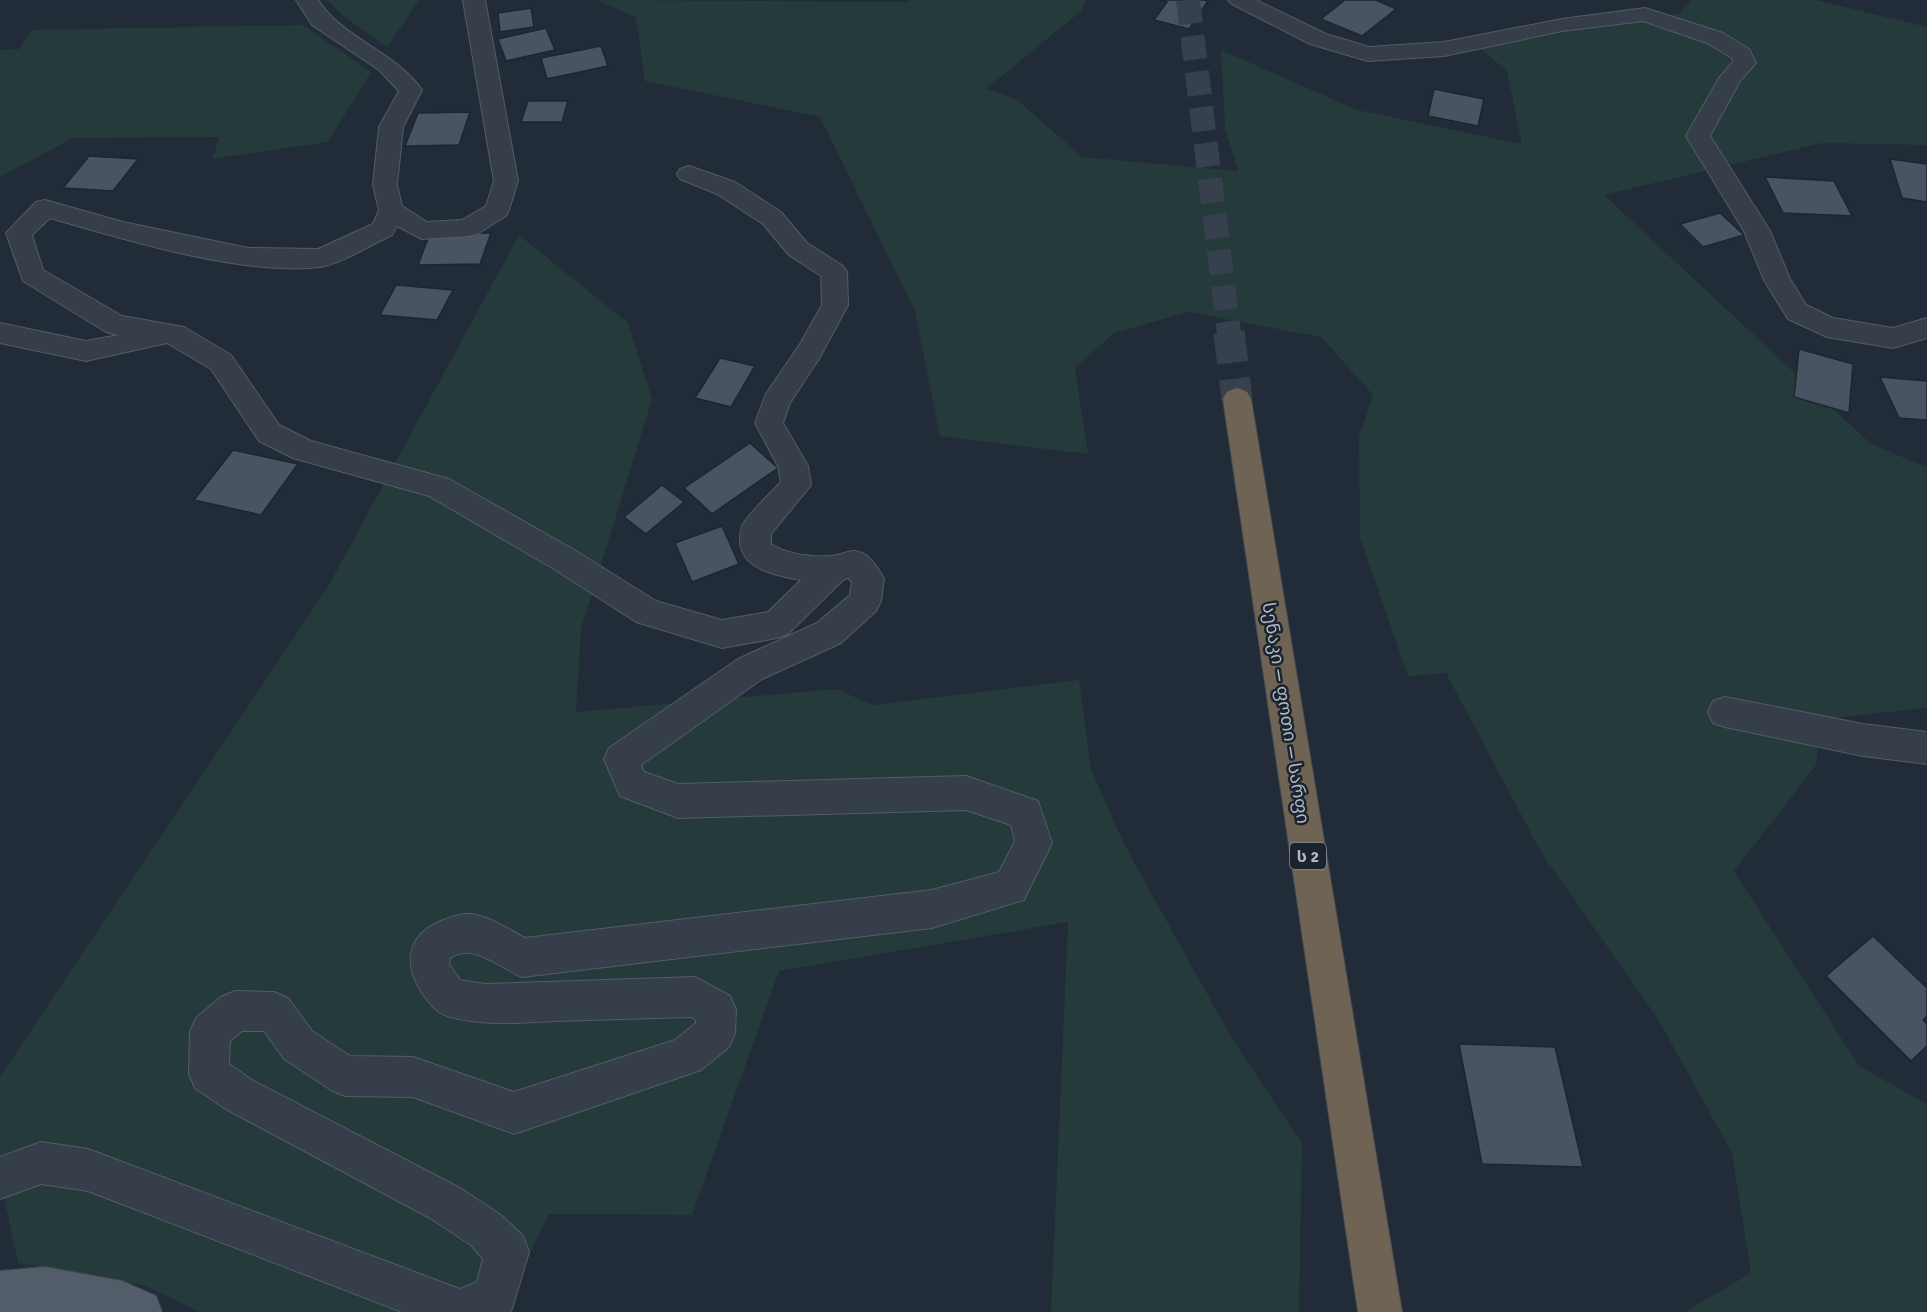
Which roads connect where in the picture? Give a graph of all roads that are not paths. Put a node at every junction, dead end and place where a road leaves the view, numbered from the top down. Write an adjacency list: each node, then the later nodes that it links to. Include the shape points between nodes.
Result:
1 (307, 0): 6 (street, via 320,20 387,65 411,90 391,127 385,185)
2 (474, 0): 6 (street, via 506,181 496,210 468,228 422,231)
3 (1239, 0): 4 (street)
4 (1269, 9): 7 (street, via 1318,39 1368,54 1444,50 1562,25 1645,14 1715,38 1741,54 1745,63 1731,78 1698,136 1757,231 1777,280 1797,312 1827,327 1893,338)
5 (689, 174): 11 (street, via 726,188 772,218 798,249 834,272 835,305 776,401 769,423 793,466 796,485 755,531 756,550 774,562 799,569)
6 (391, 210): 9 (street, via 383,229 321,258 248,257 122,230 45,208 19,233 32,275 116,325)
7 (1927, 328)
8 (0, 333): 9 (street, via 86,351)
9 (174, 334): 11 (street, via 221,362 269,433 303,450 438,487 647,612 722,634 777,624)
10 (1237, 399): 18 (highway, სენაკი — ფოთი — სარფი / ს 2)
11 (833, 569): 17 (street, via 855,564 868,579 865,601 829,633 750,669 621,759 632,784 678,801 966,793 1025,813 1034,843 1011,887 932,909 522,958 474,932 450,933 432,947 429,969 449,997 485,1004 695,997 716,1010 715,1033 687,1056 514,1113 413,1077 345,1076 298,1045 274,1012 235,1011 210,1032 210,1074 238,1094 445,1203 486,1230 507,1252 495,1297)
12 (1725, 712): 13 (street, via 1863,740)
13 (1927, 748)
14 (0, 1178): 17 (street, via 41,1163 88,1170)
15 (0, 1293): 16 (main road, via 45,1289 122,1303)
16 (140, 1312)
17 (460, 1312)
18 (1380, 1312)

